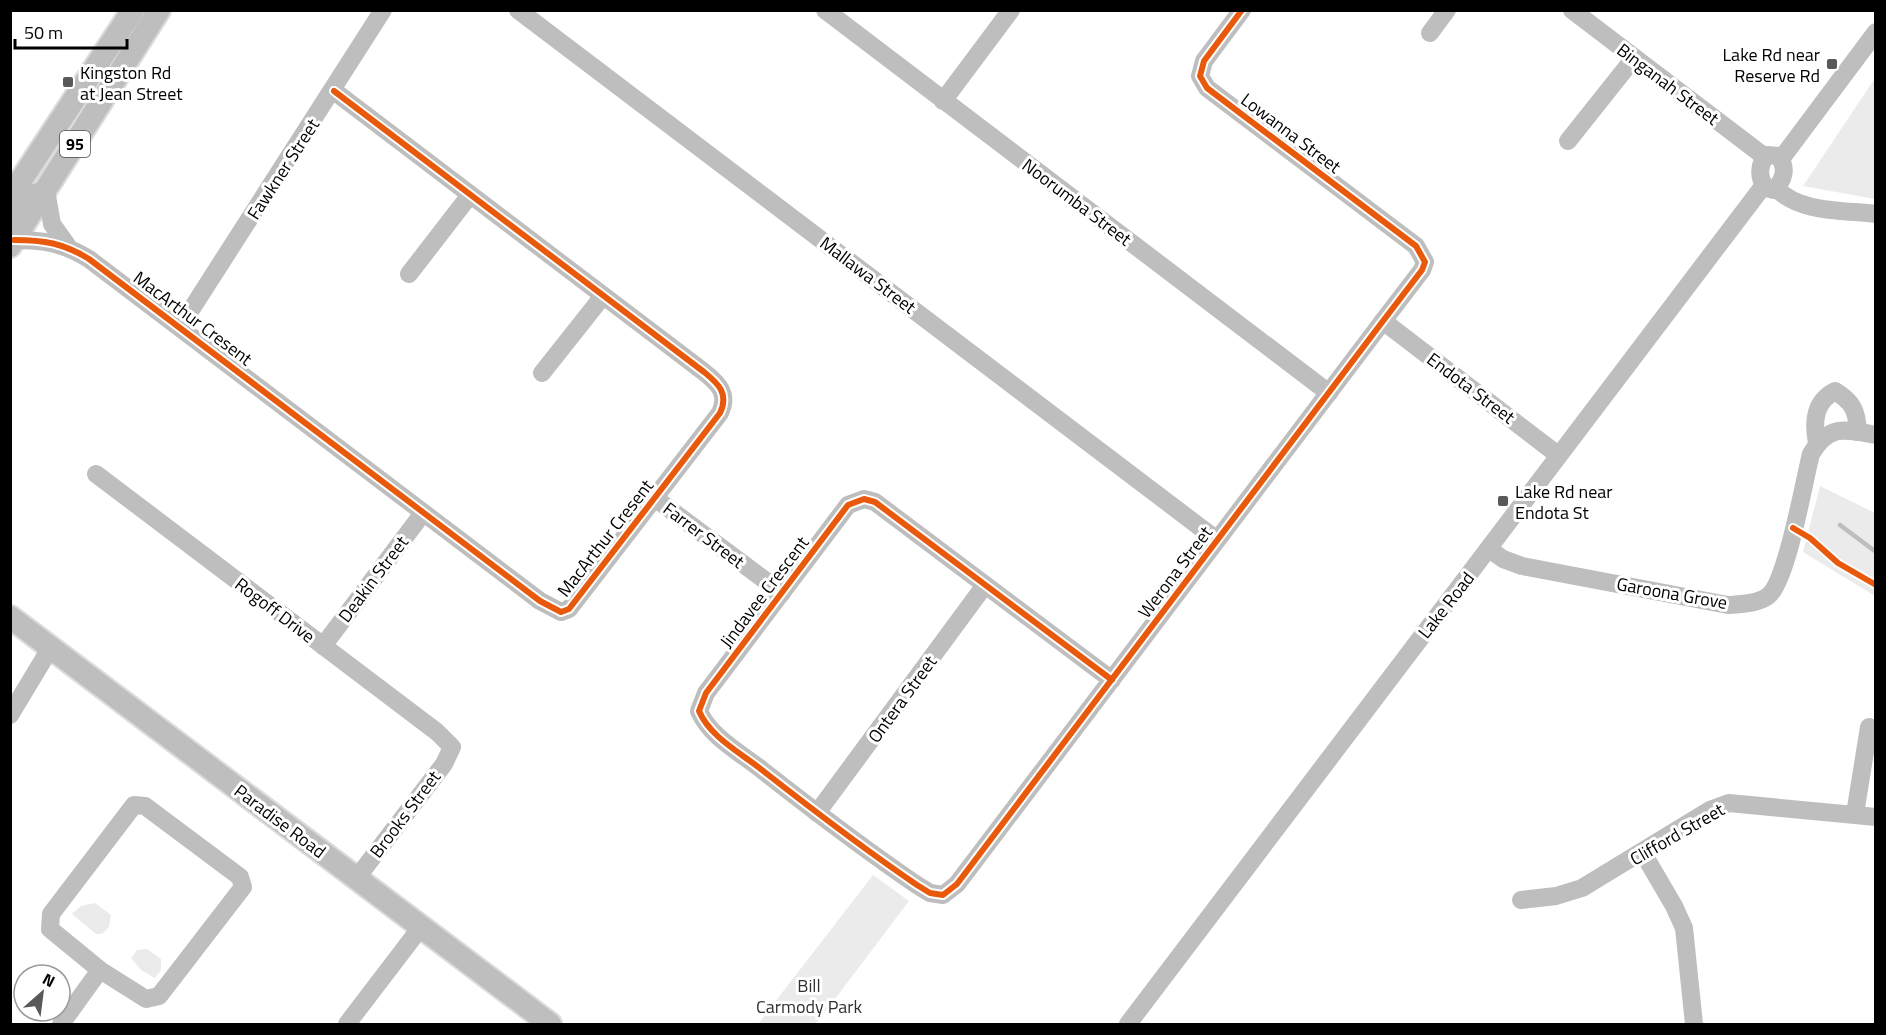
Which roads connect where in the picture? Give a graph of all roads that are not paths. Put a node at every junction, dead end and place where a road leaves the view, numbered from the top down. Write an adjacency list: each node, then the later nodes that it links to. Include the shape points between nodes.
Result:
1 (133, 10): 19 (main road, 95)
2 (159, 10): 18 (main road, 95)
3 (383, 10): 13 (street, Fawkner Street)
4 (518, 10): 38 (street, Mallawa Street)
5 (825, 10): 14 (street, Noorumba Street)
6 (1011, 10): 14 (street)
7 (1242, 10): 25 (street, Lowanna Street, via 1204,61 1200,76 1207,88 1416,246)
8 (1447, 10): 10 (street)
9 (1572, 10): 12 (street, Binganah Street)
10 (1430, 33)
11 (1875, 33): 16 (street)
12 (1634, 58): 15 (street); 16 (street, Binganah Street)
13 (334, 91): 20 (street, MacArthur Cresent); 29 (street, Fawkner Street)
14 (944, 101): 31 (street, Noorumba Street)
15 (1568, 141)
16 (1773, 158): 17 (street, via 1761,170)
17 (1770, 187): 21 (street, via 1802,204); 34 (street, Lake Road)
18 (46, 190): 22 (street, via 30,194); 23 (main road, 95); 24 (street, MacArthur Cresent, via 52,224)
19 (12, 192)
20 (470, 195): 26 (street); 27 (street, MacArthur Cresent)
21 (1875, 214)
22 (10, 216)
23 (12, 243): 24 (street, MacArthur Cresent, via 35,240)
24 (67, 245): 29 (street, MacArthur Cresent)
25 (1425, 262): 28 (street, Werona Street)
26 (410, 274)
27 (603, 296): 30 (street); 36 (street, MacArthur Cresent, via 704,372 725,397 720,413)
28 (1383, 321): 31 (street, Werona Street); 34 (street, Endota Street)
29 (180, 327): 37 (street, MacArthur Cresent)
30 (542, 373)
31 (1329, 393): 38 (street, Werona Street)
32 (1867, 433): 33 (street, Garoona Grove, via 1832,431); 33 (street, Garoona Grove, via 1853,405 1835,392 1826,396 1817,409)
33 (1817, 443): 39 (street, Garoona Grove, via 1811,454 1783,574 1770,595 1750,604 1728,605 1522,566)
34 (1558, 454): 39 (street, Lake Road)
35 (96, 474): 43 (street, Rogoff Drive)
36 (656, 499): 37 (street, MacArthur Cresent, via 577,601 561,612 540,601); 41 (street, Farrer Street)
37 (423, 513): 43 (street, Deakin Street)
38 (1217, 540): 45 (street, Werona Street)
39 (1489, 549): 61 (street, Lake Road)
40 (985, 585): 41 (street, Jindavee Crescent, via 875,502 864,499 848,505); 45 (street, Jindavee Crescent); 49 (street, Ontera Street)
41 (782, 593): 49 (street, Jindavee Crescent, via 706,693 699,711 705,725)
42 (10, 616): 44 (main road, Paradise Road)
43 (323, 646): 48 (street, Rogoff Drive)
44 (51, 647): 46 (street); 53 (main road, Paradise Road)
45 (1112, 680): 54 (street, Werona Street, via 957,884)
46 (10, 715)
47 (1869, 727): 50 (street)
48 (452, 747): 53 (street, Brooks Street, via 444,764)
49 (818, 813): 54 (street, Jindavee Crescent, via 917,885)
50 (1855, 814): 51 (street, Clifford Street); 52 (street, Clifford Street, via 1729,803 1710,810)
51 (1875, 817)
52 (1643, 853): 55 (street, Clifford Street, via 1582,888); 62 (street, via 1684,928)
53 (356, 879): 56 (main road, Paradise Road)
54 (943, 895)
55 (1521, 900)
56 (421, 927): 59 (street); 60 (main road, Paradise Road)
57 (100, 970): 57 (street, via 50,929 51,914 134,805 145,806 240,877 243,887 159,996 146,999); 58 (street)
58 (61, 1024)
59 (347, 1024)
60 (550, 1024)
61 (1128, 1024)
62 (1694, 1024)

